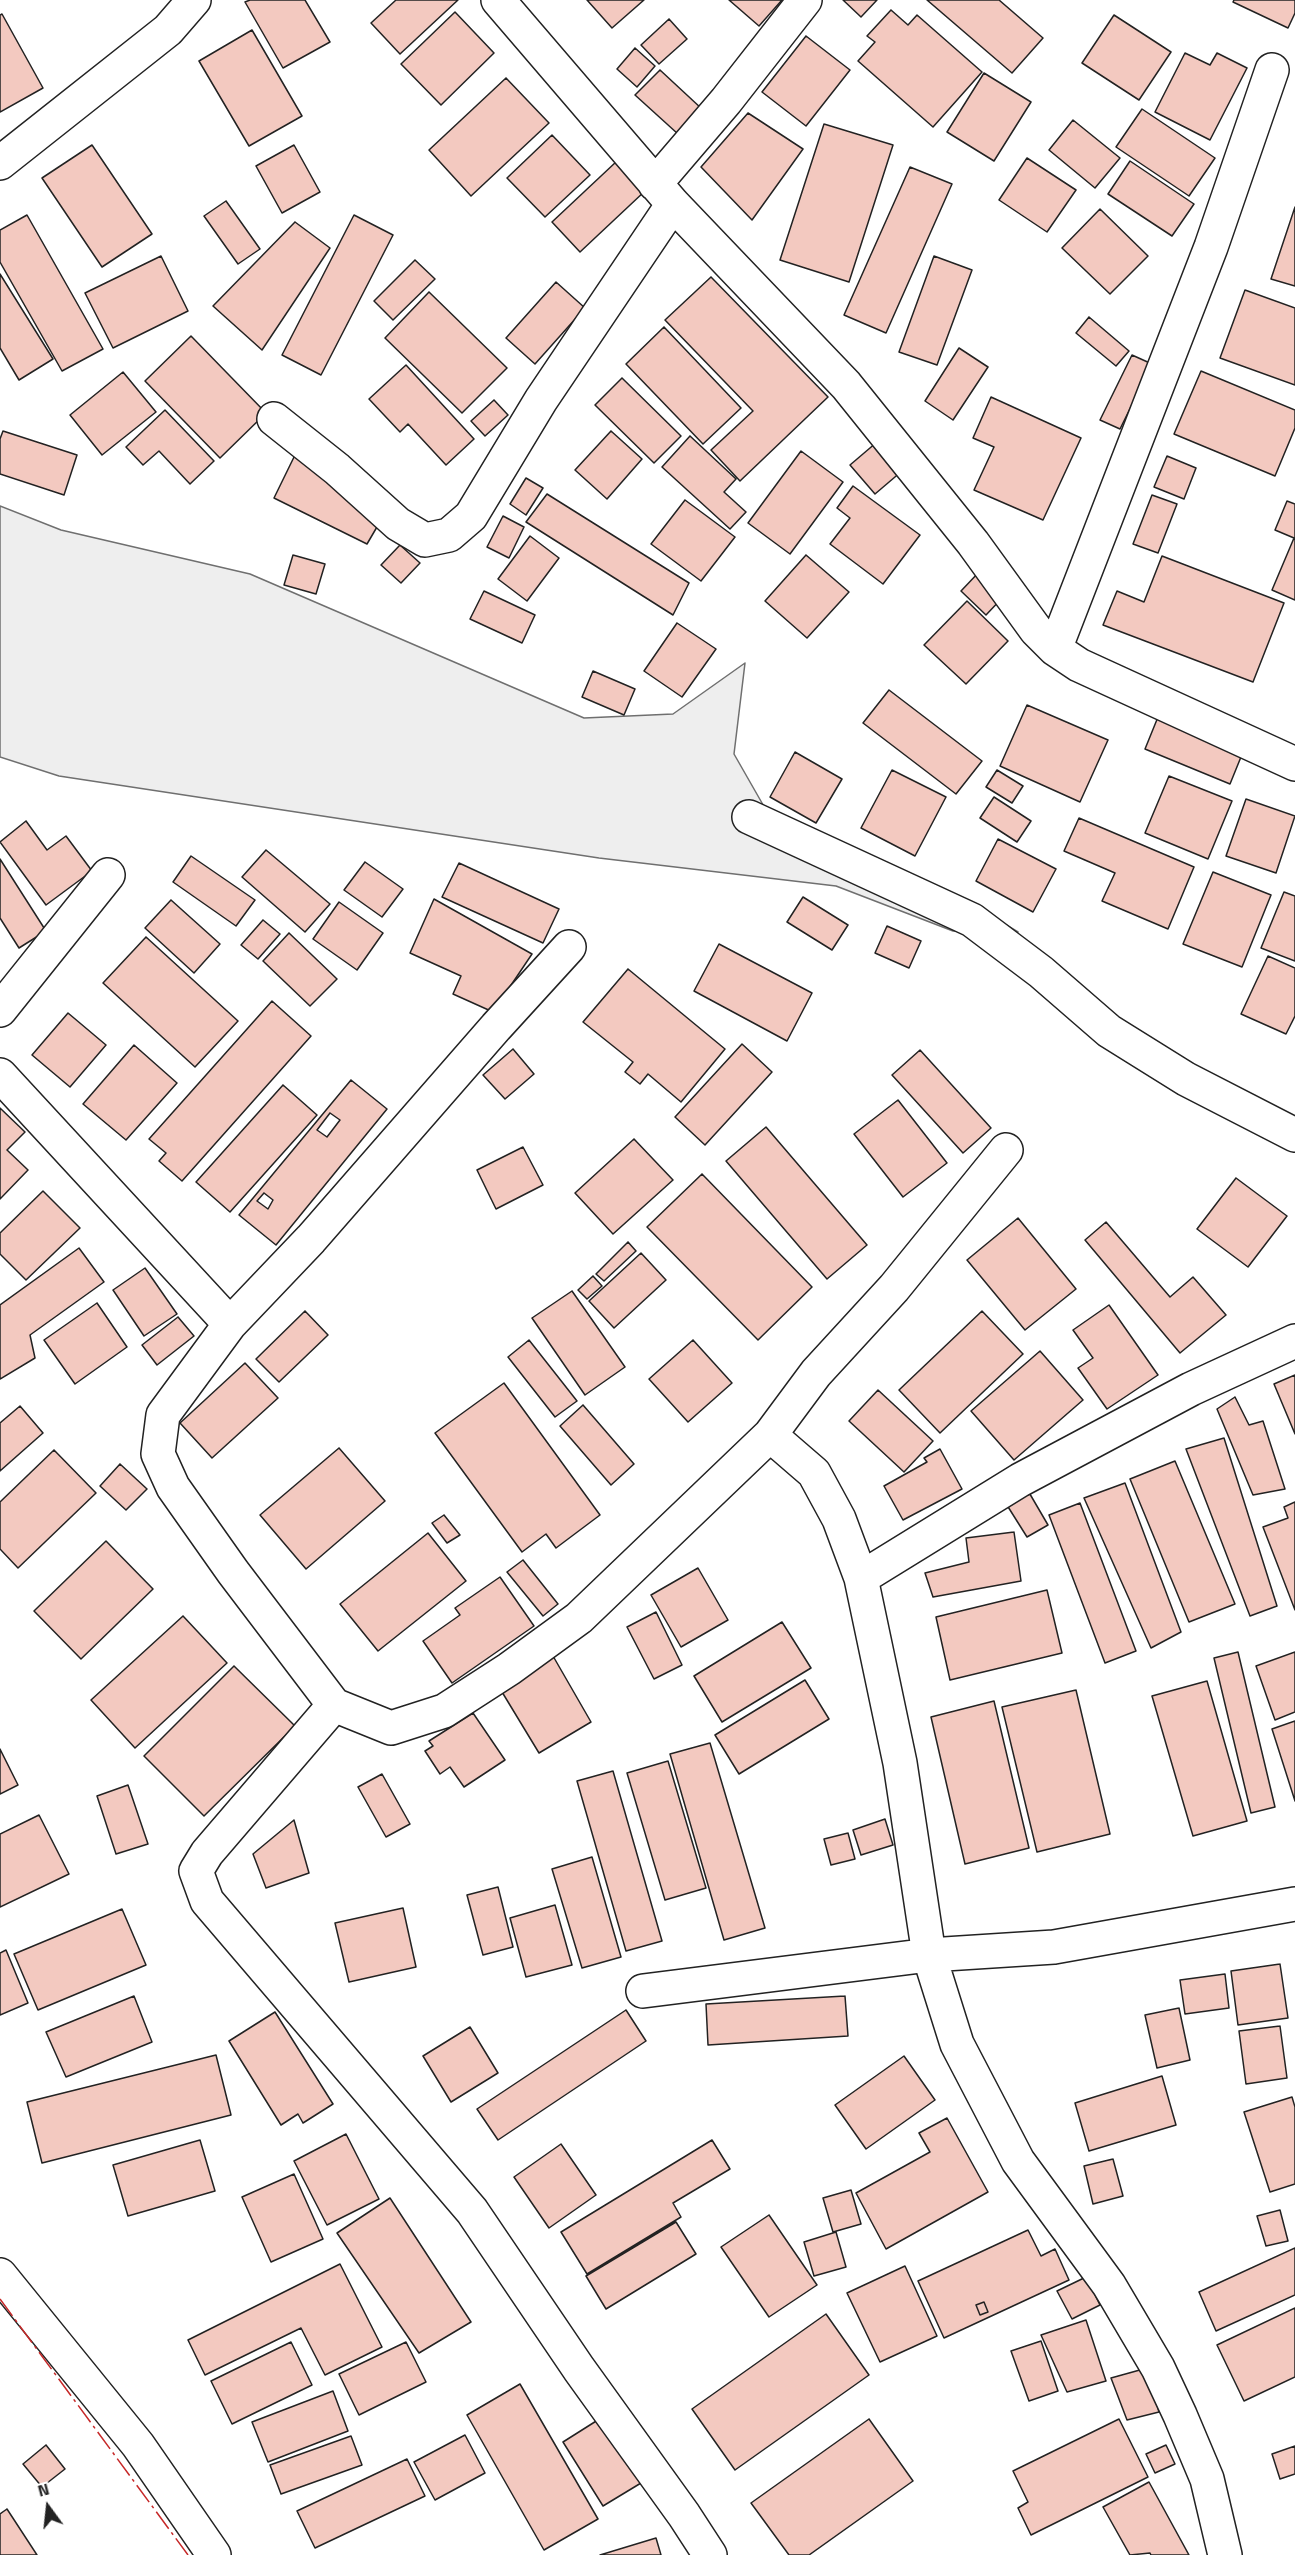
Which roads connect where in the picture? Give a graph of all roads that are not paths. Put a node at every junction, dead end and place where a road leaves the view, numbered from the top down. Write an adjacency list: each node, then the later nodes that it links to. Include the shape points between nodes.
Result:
1 (194, 0): 5 (street, via 168,30)
2 (498, 0): 6 (street)
3 (805, 0): 6 (street, via 726,101)
4 (1272, 70): 8 (street, via 1211,247)
5 (0, 164)
6 (664, 194): 7 (street, via 471,516 449,535 425,540 398,524); 8 (street, via 846,385 973,543 1036,630)
7 (274, 418)
8 (1055, 649): 9 (street, via 1079,665)
9 (1295, 764)
10 (749, 818): 15 (street, via 972,920 1041,972 1109,1032 1186,1079)
11 (108, 876): 13 (street)
12 (569, 947): 17 (street, via 311,1239)
13 (0, 1010)
14 (0, 1076): 17 (street)
15 (1295, 1135)
16 (1006, 1150): 19 (street, via 894,1288 816,1373)
17 (230, 1324): 21 (street, via 163,1415 158,1454 173,1487)
18 (1295, 1341): 20 (street, via 1191,1389 1020,1480)
19 (770, 1435): 20 (street, via 814,1473 839,1519); 21 (street, via 579,1618 444,1711 391,1728)
20 (861, 1578): 23 (street, via 900,1763)
21 (334, 1705): 27 (street, via 207,1853 196,1871 207,1901 472,2211)
22 (1295, 1904): 23 (street, via 1054,1947)
23 (929, 1955): 24 (street); 28 (street, via 957,2044 1018,2161 1109,2285 1158,2368 1207,2479)
24 (643, 1991)
25 (0, 2275): 26 (street, via 138,2445)
26 (214, 2555)
27 (710, 2555)
28 (1225, 2555)

